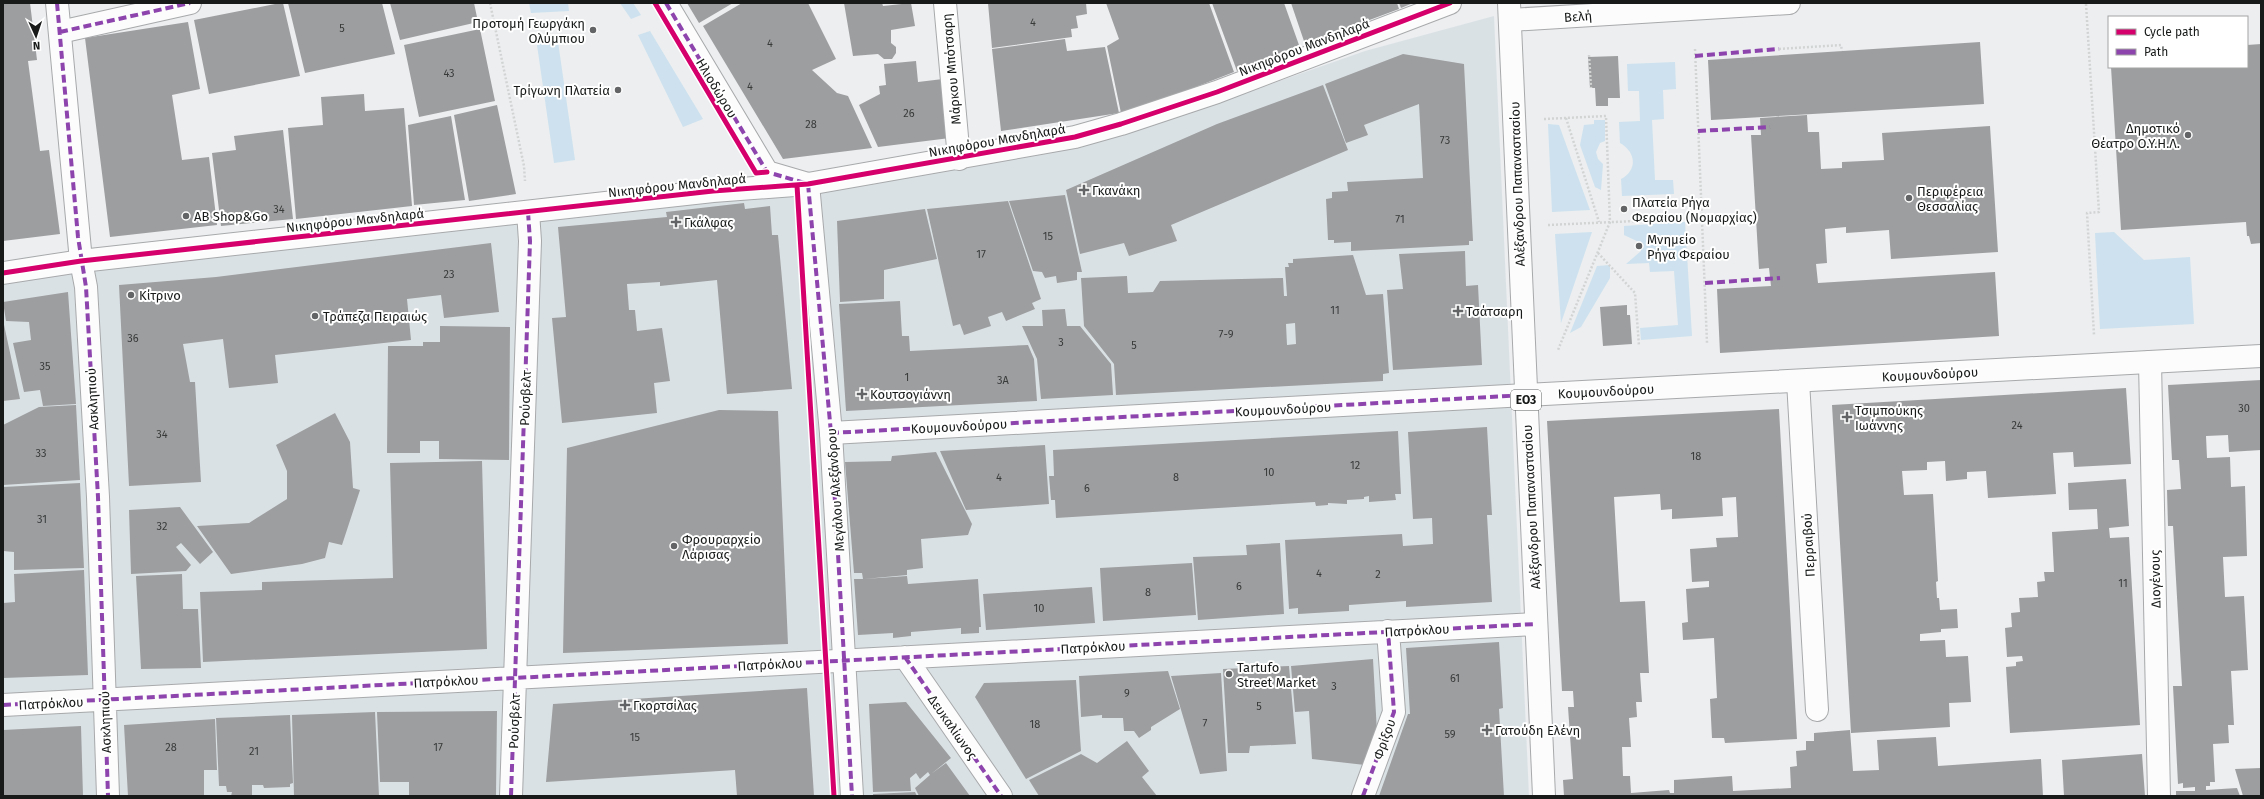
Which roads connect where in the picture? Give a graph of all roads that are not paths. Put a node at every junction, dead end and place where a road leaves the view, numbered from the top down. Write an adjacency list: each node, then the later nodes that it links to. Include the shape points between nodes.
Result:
1 (57, 3): 8 (street, Ασκληπιού)
2 (190, 3): 8 (street)
3 (666, 3): 10 (street, Ηλιοδώρου)
4 (945, 3): 9 (street, Μάρκου Μπότσαρη)
5 (1450, 3): 9 (street, Νικηφόρου Μανδηλαρά, via 1217,92 1121,124 1052,142)
6 (1789, 3): 7 (street, Βελή)
7 (1510, 12): 18 (street, Αλέξανδρου Παπαναστασίου / ΕΟ3)
8 (60, 32): 13 (street, Ασκληπιού)
9 (959, 159): 11 (street, Νικηφόρου Μανδηλαρά)
10 (763, 180): 11 (street, Νικηφόρου Μανδηλαρά); 12 (street, Νικηφόρου Μανδηλαρά)
11 (808, 184): 19 (street, Μεγάλου Αλεξάνδρου)
12 (528, 212): 13 (street, Νικηφόρου Μανδηλαρά); 24 (street, Ρούσβελτ, via 530,249)
13 (81, 261): 14 (street, Νικηφόρου Μανδηλαρά); 25 (street, Ασκληπιού, via 86,287 97,482)
14 (3, 273)
15 (2261, 356): 16 (street, Κουμουνδούρου)
16 (2150, 362): 17 (street, Κουμουνδούρου); 34 (street, Διογένους)
17 (1798, 381): 18 (street, Κουμουνδούρου); 27 (street, Περραιβού)
18 (1526, 395): 19 (street, Κουμουνδούρου); 20 (street, Αλέξανδρου Παπαναστασίου / ΕΟ3)
19 (831, 433): 23 (street, Μεγάλου Αλεξάνδρου)
20 (1536, 624): 21 (street, Πατρόκλου); 33 (street, Αλέξανδρου Παπαναστασίου / ΕΟ3)
21 (1388, 631): 22 (street, Πατρόκλου); 32 (street, Φρίξου, via 1394,712)
22 (905, 657): 23 (street, Πατρόκλου); 31 (street, Δευκαλίωνος)
23 (846, 660): 24 (street, Πατρόκλου); 30 (street, Μεγάλου Αλεξάνδρου)
24 (515, 678): 25 (street, Πατρόκλου); 29 (street, Ρούσβελτ)
25 (104, 700): 26 (street, Πατρόκλου); 28 (street, Ασκληπιού)
26 (3, 705)
27 (1817, 710)
28 (108, 796)
29 (511, 796)
30 (852, 796)
31 (1001, 796)
32 (1364, 796)
33 (1544, 796)
34 (2159, 796)

